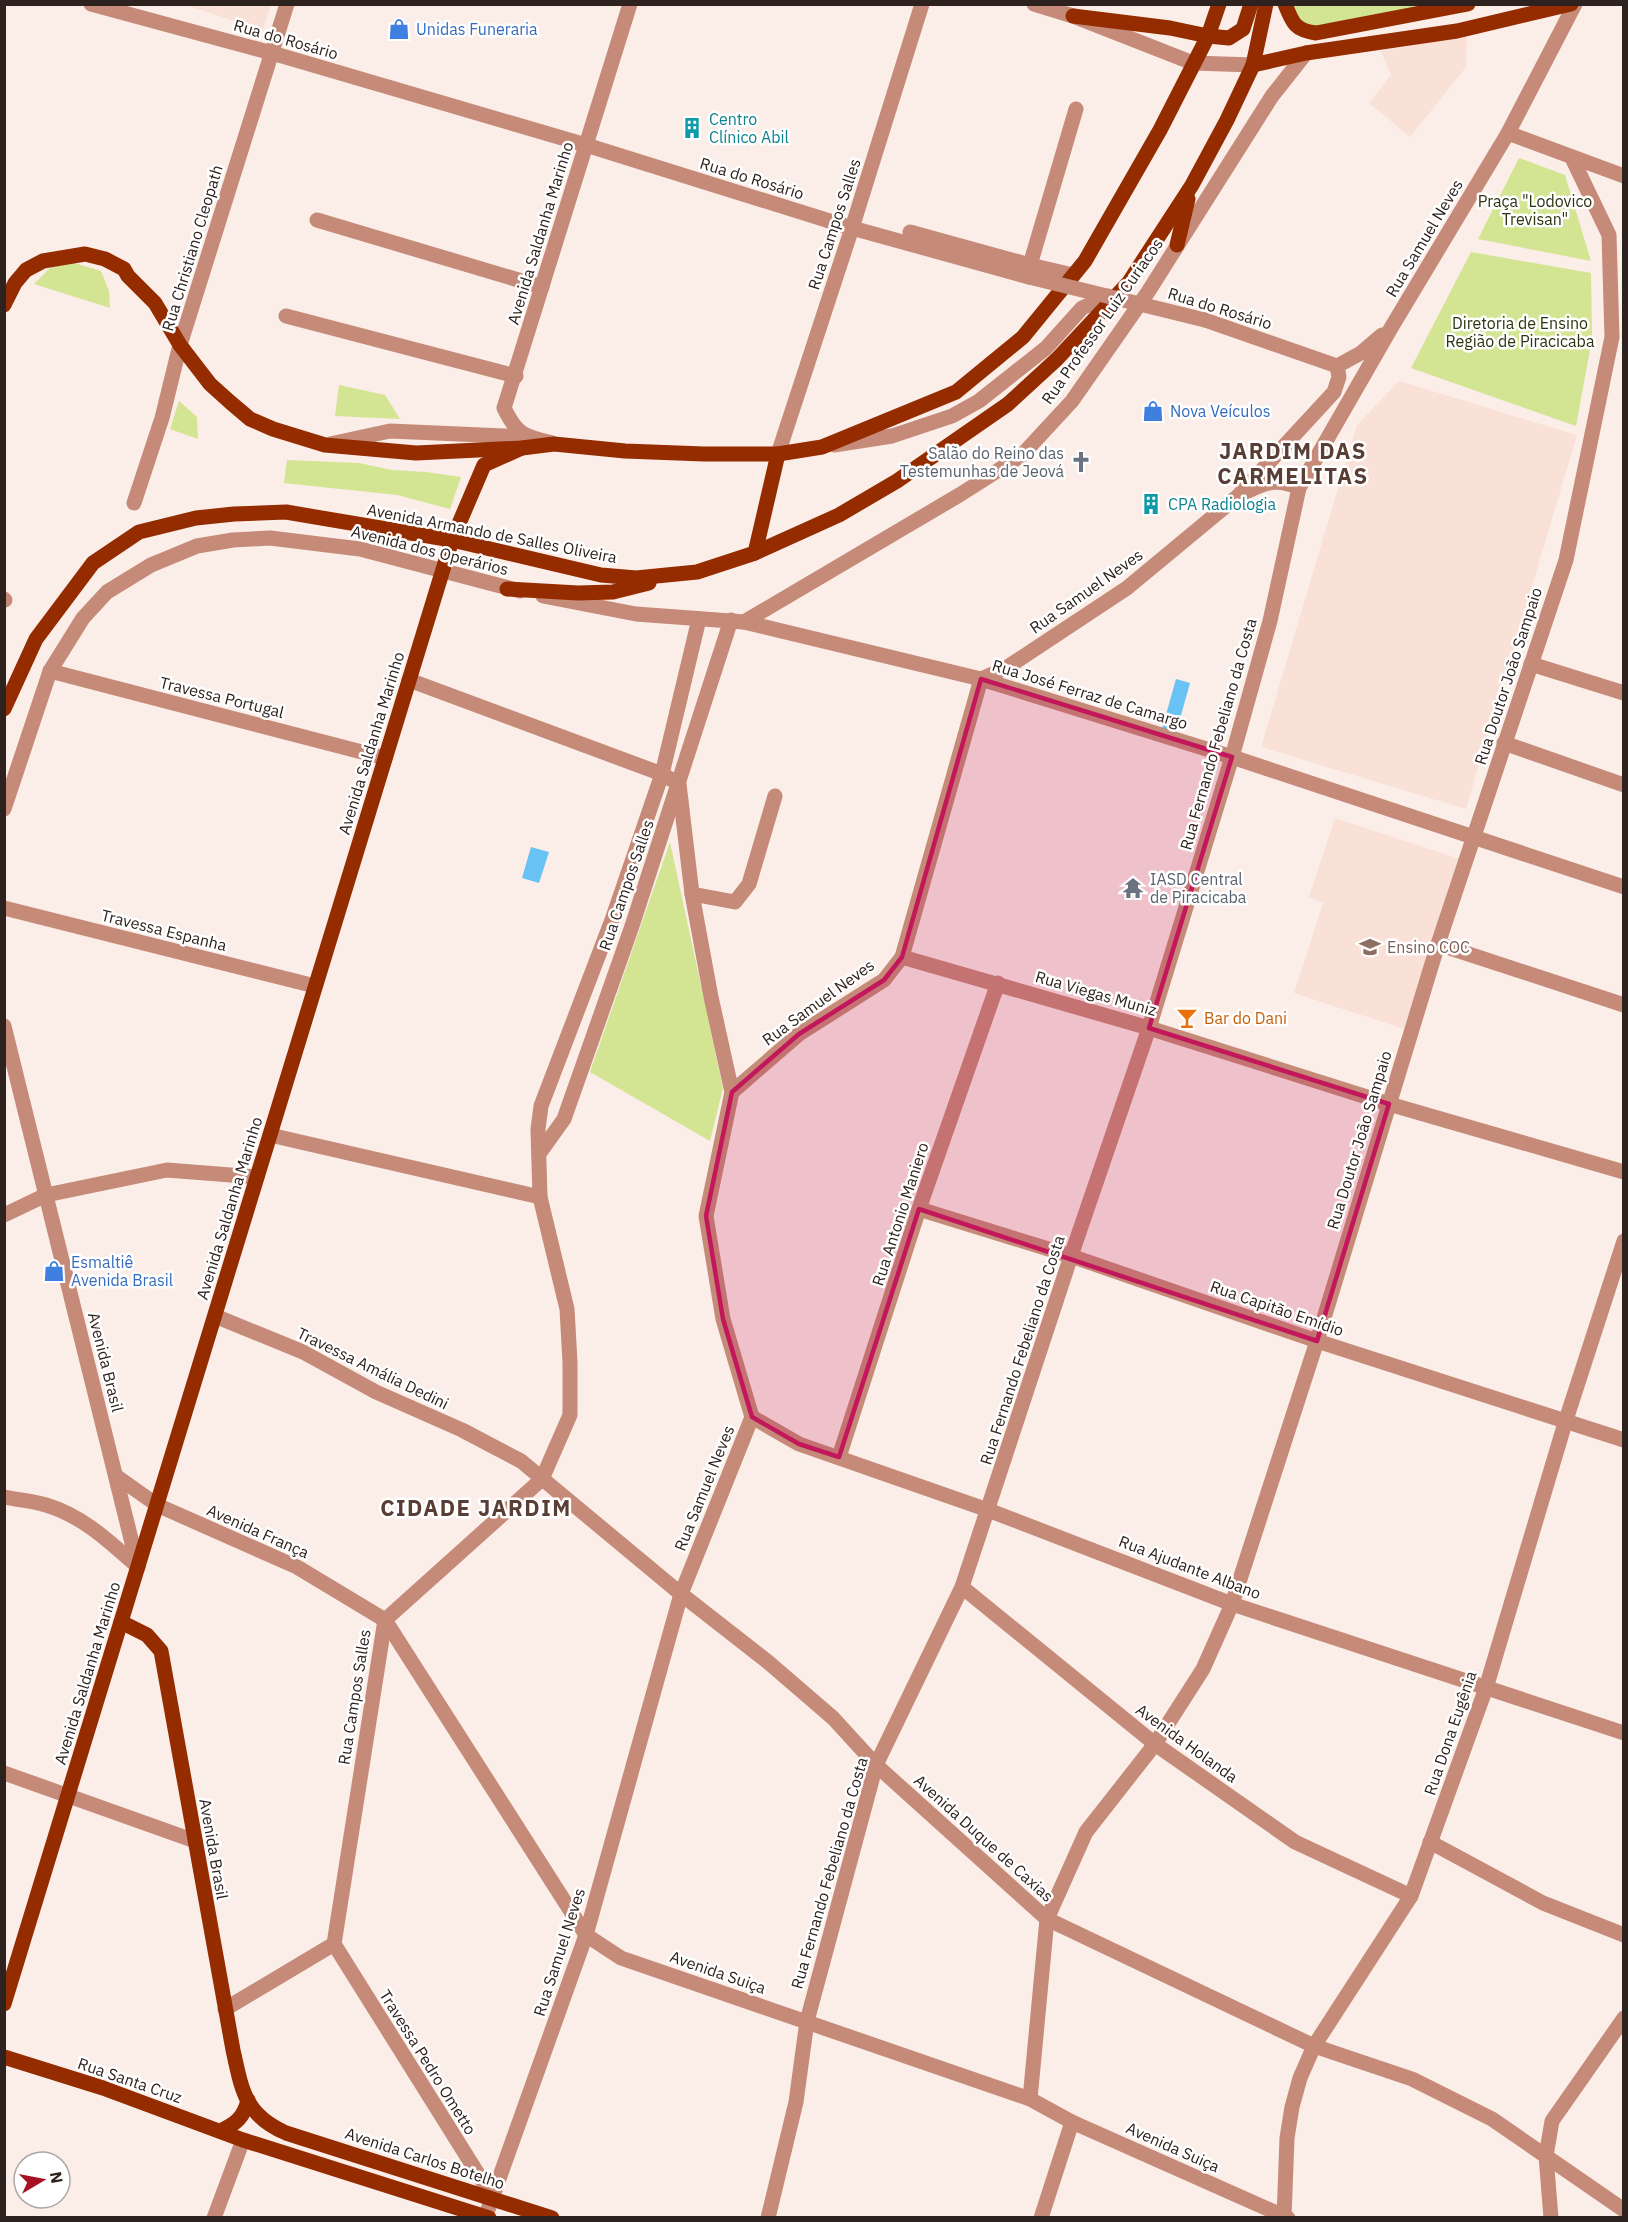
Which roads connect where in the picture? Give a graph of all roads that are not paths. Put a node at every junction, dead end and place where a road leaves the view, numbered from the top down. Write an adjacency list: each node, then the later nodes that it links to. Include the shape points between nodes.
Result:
1 (91, 4): 14 (street, Rua do Rosário)
2 (287, 4): 14 (street, Rua Christiano Cleopath)
3 (630, 4): 20 (street, Avenida Saldanha Marinho)
4 (922, 4): 25 (street, Rua Campos Salles)
5 (1034, 4): 12 (street)
6 (1219, 4): 13 (main road)
7 (1251, 4): 13 (main road, via 1243,29 1229,38)
8 (1266, 4): 17 (main road, Avenida Armando de Salles Oliveira)
9 (1285, 4): 10 (main road, via 1301,31 1316,33)
10 (1468, 4)
11 (1573, 4): 15 (main road, via 1458,31); 19 (street, Rua Samuel Neves)
12 (1073, 16): 13 (main road); 16 (street)
13 (1208, 36): 16 (main road)
14 (272, 53): 20 (street, Rua do Rosário); 37 (street, Rua Christiano Cleopath)
15 (1306, 53): 17 (main road); 27 (street, Rua Professor Luiz Curiacos, via 1272,96)
16 (1193, 63): 17 (street); 29 (main road, via 1129,187)
17 (1254, 65): 23 (main road, Avenida Armando de Salles Oliveira)
18 (1076, 109): 28 (street)
19 (1508, 133): 21 (street); 35 (street, Rua Samuel Neves)
20 (586, 146): 25 (street, Rua do Rosário); 31 (street, Avenida Saldanha Marinho)
21 (1572, 158): 22 (street); 36 (street, Rua Doutor João Sampaio, via 1609,235)
22 (1623, 176)
23 (1192, 185): 27 (main road); 47 (main road, Avenida Armando de Salles Oliveira, via 1129,282 1008,404 897,481 839,515)
24 (317, 220): 31 (street)
25 (852, 228): 28 (street, Rua do Rosário); 42 (street, Rua Campos Salles)
26 (910, 232): 28 (street)
27 (1177, 245): 52 (street, Rua Professor Luiz Curiacos, via 1072,401 1022,455)
28 (1030, 271): 29 (street); 32 (street, Rua do Rosário, bridge)
29 (1073, 276): 41 (main road, via 1023,338 956,392)
30 (10, 281): 33 (main road); 37 (main road, via 43,261 85,254 105,259 124,269 155,303)
31 (542, 286): 39 (street, Avenida Saldanha Marinho)
32 (1108, 296): 38 (street, Rua do Rosário, bridge, via 1205,320); 41 (street, via 1082,308 1046,348 986,396 952,416 892,436)
33 (4, 305)
34 (286, 316): 39 (street)
35 (1391, 328): 38 (street, via 1361,353); 43 (street, Rua Samuel Neves)
36 (1618, 338): 53 (street, Rua Doutor João Sampaio, via 1566,560)
37 (180, 345): 40 (main road, via 210,384 250,419 325,445 416,453); 45 (street, Rua Christiano Cleopath, via 162,418)
38 (1337, 366): 44 (street, Rua Samuel Neves, via 1334,392)
39 (516, 376): 40 (street, Avenida Saldanha Marinho, via 504,408)
40 (524, 443): 42 (main road, via 636,452); 46 (main road, Avenida Saldanha Marinho, via 484,465)
41 (822, 447): 42 (main road)
42 (778, 454): 47 (main road)
43 (1299, 488): 44 (street, via 1286,482 1272,482); 60 (street, Rua Fernando Febeliano da Costa, via 1270,621)
44 (1238, 496): 55 (street, Rua Samuel Neves, via 1127,588 1006,668)
45 (134, 502)
46 (452, 540): 48 (main road, Avenida Saldanha Marinho); 49 (main road, Avenida Armando de Salles Oliveira, via 601,575 636,578); 58 (main road, Avenida Armando de Salles Oliveira, via 286,512 196,518 139,532 93,563 65,598 36,639)
47 (755, 553): 49 (main road, Avenida Armando de Salles Oliveira)
48 (442, 571): 50 (street, Avenida dos Operários); 54 (street, Avenida dos Operários, via 360,549 270,538 197,546 151,565 107,592 83,618); 56 (main road, Avenida Saldanha Marinho)
49 (697, 572): 50 (main road, via 613,592)
50 (507, 589): 51 (street, Avenida dos Operários, via 636,614)
51 (699, 619): 52 (street, Avenida dos Operários); 62 (street, Rua Campos Salles)
52 (738, 621): 55 (street, Rua José Ferraz de Camargo); 63 (street, Rua Campos Salles)
53 (1531, 664): 57 (street); 59 (street, Rua Doutor João Sampaio)
54 (50, 671): 61 (street, Travessa Portugal); 66 (street, Avenida dos Operários)
55 (981, 679): 60 (street, Rua José Ferraz de Camargo); 74 (street, Rua Samuel Neves)
56 (409, 680): 61 (main road, Avenida Saldanha Marinho); 62 (street)
57 (1623, 693)
58 (4, 709)
59 (1504, 743): 64 (street); 67 (street, Rua Doutor João Sampaio)
60 (1232, 757): 67 (street, Rua José Ferraz de Camargo); 79 (street, Rua Fernando Febeliano da Costa)
61 (386, 758): 76 (main road, Avenida Saldanha Marinho)
62 (662, 774): 63 (street); 71 (street, Rua Campos Salles)
63 (679, 784): 69 (street); 72 (street, Rua Campos Salles)
64 (1623, 784)
65 (775, 796): 69 (street, via 749,884 735,902)
66 (4, 809)
67 (1473, 836): 68 (street, Rua José Ferraz de Camargo); 73 (street, Rua Doutor João Sampaio)
68 (1623, 887)
69 (692, 894): 80 (street)
70 (4, 908): 76 (street, Travessa Espanha)
71 (612, 920): 72 (street); 83 (street, Rua Campos Salles, via 541,1106)
72 (632, 926): 83 (street, Rua Campos Salles, via 564,1119)
73 (1438, 944): 77 (street); 81 (street, Rua Doutor João Sampaio)
74 (902, 957): 75 (street, Rua Viegas Muniz); 80 (street, Rua Samuel Neves, via 884,980 799,1034)
75 (998, 983): 79 (street, Rua Viegas Muniz); 88 (street, Rua Antonio Maniero)
76 (315, 986): 82 (main road, Avenida Saldanha Marinho)
77 (1623, 1005)
78 (4, 1026): 86 (street, Avenida Brasil)
79 (1149, 1028): 81 (street, Rua Viegas Muniz); 91 (street, Rua Fernando Febeliano da Costa)
80 (732, 1092): 94 (street, Rua Samuel Neves, via 706,1216 723,1319)
81 (1389, 1104): 84 (street, Rua Viegas Muniz); 93 (street, Rua Doutor João Sampaio)
82 (270, 1135): 85 (main road, Avenida Saldanha Marinho); 87 (street)
83 (539, 1154): 87 (street, Rua Campos Salles)
84 (1623, 1172)
85 (257, 1177): 86 (street, via 167,1170); 92 (main road, Avenida Saldanha Marinho)
86 (46, 1195): 89 (street); 98 (street, Avenida Brasil)
87 (540, 1197): 99 (street, Rua Campos Salles, via 567,1309 570,1362 570,1415)
88 (920, 1209): 91 (street, Rua Capitão Emídio); 97 (street, Rua Antonio Maniero)
89 (4, 1215)
90 (1623, 1242): 95 (street, Rua Dona Eugênia)
91 (1071, 1256): 93 (street, Rua Capitão Emídio); 102 (street, Rua Fernando Febeliano da Costa)
92 (215, 1316): 99 (street, Travessa Amália Dedini, via 303,1352 376,1392 462,1430 521,1461); 101 (main road, Avenida Saldanha Marinho)
93 (1317, 1341): 95 (street, Rua Capitão Emídio); 106 (street, Rua Doutor João Sampaio)
94 (752, 1417): 97 (street, Rua Ajudante Albano, via 799,1444); 105 (street, Rua Samuel Neves)
95 (1565, 1423): 96 (street, Rua Capitão Emídio); 109 (street, Rua Dona Eugênia)
96 (1623, 1440)
97 (839, 1457): 102 (street, Rua Ajudante Albano)
98 (116, 1476): 101 (street, Avenida França); 103 (street, Avenida Brasil)
99 (542, 1479): 105 (street, Avenida Duque de Caxias); 107 (street, Rua Campos Salles)
100 (4, 1497): 103 (street, via 70,1513)
101 (157, 1505): 103 (main road, Avenida Saldanha Marinho); 107 (street, Avenida França, via 297,1567)
102 (988, 1510): 104 (street, Rua Fernando Febeliano da Costa); 106 (street, Rua Ajudante Albano)
103 (138, 1567): 108 (main road, Avenida Saldanha Marinho)
104 (962, 1587): 111 (street, Avenida Holanda); 112 (street, Rua Fernando Febeliano da Costa)
105 (681, 1594): 112 (street, Avenida Duque de Caxias, via 832,1718); 119 (street, Rua Samuel Neves)
106 (1232, 1604): 109 (street, Rua Ajudante Albano); 111 (street, Rua Doutor João Sampaio, via 1203,1669)
107 (385, 1620): 119 (street, Avenida Suiça); 121 (street, Rua Campos Salles)
108 (121, 1623): 114 (main road, Avenida Saldanha Marinho); 115 (main road, Avenida Brasil, via 147,1635 161,1651)
109 (1486, 1688): 110 (street, Rua Ajudante Albano); 116 (street, Rua Dona Eugênia)
110 (1623, 1733)
111 (1155, 1744): 117 (street, Avenida Holanda, via 1295,1842); 118 (street, Rua Doutor João Sampaio, via 1086,1832)
112 (876, 1765): 118 (street, Avenida Duque de Caxias); 125 (street, Rua Fernando Febeliano da Costa)
113 (4, 1773): 114 (street)
114 (68, 1796): 115 (street); 122 (main road, Avenida Saldanha Marinho)
115 (195, 1841): 123 (main road, Avenida Brasil)
116 (1430, 1842): 117 (street, Rua Dona Eugênia); 120 (street, via 1543,1903)
117 (1411, 1896): 126 (street, Rua Dona Eugênia)
118 (1047, 1919): 126 (street, Avenida Duque de Caxias); 128 (street, Rua Doutor João Sampaio)
119 (586, 1935): 125 (street, Avenida Suiça, via 621,1958); 135 (street, Rua Samuel Neves)
120 (1623, 1935)
121 (334, 1944): 123 (street); 135 (street, Travessa Pedro Ometto)
122 (4, 2004)
123 (225, 2009): 129 (main road, Avenida Brasil)
124 (1623, 2018): 134 (street, via 1552,2121)
125 (807, 2021): 128 (street, Avenida Suiça); 140 (street, Rua Fernando Febeliano da Costa, via 796,2102)
126 (1314, 2046): 134 (street, Avenida Duque de Caxias, via 1412,2079 1491,2119); 142 (street, Rua Dona Eugênia, via 1292,2107 1287,2138)
127 (4, 2057): 131 (main road, Rua Santa Cruz)
128 (1030, 2099): 130 (street, Avenida Suiça)
129 (248, 2100): 131 (main road, via 242,2116); 132 (main road, Avenida Brasil, via 258,2116)
130 (1072, 2122): 141 (street); 142 (street, Avenida Suiça)
131 (220, 2131): 133 (main road, Rua Santa Cruz)
132 (286, 2133): 133 (main road); 135 (main road, Avenida Carlos Botelho)
133 (243, 2140): 137 (street); 138 (main road)
134 (1546, 2156): 136 (street, Avenida Duque de Caxias); 143 (street)
135 (493, 2198): 138 (street, Rua Samuel Neves); 139 (main road, Avenida Carlos Botelho)
136 (1623, 2210)
137 (214, 2217)
138 (487, 2217)
139 (552, 2217)
140 (768, 2217)
141 (1041, 2217)
142 (1285, 2217)
143 (1551, 2217)

